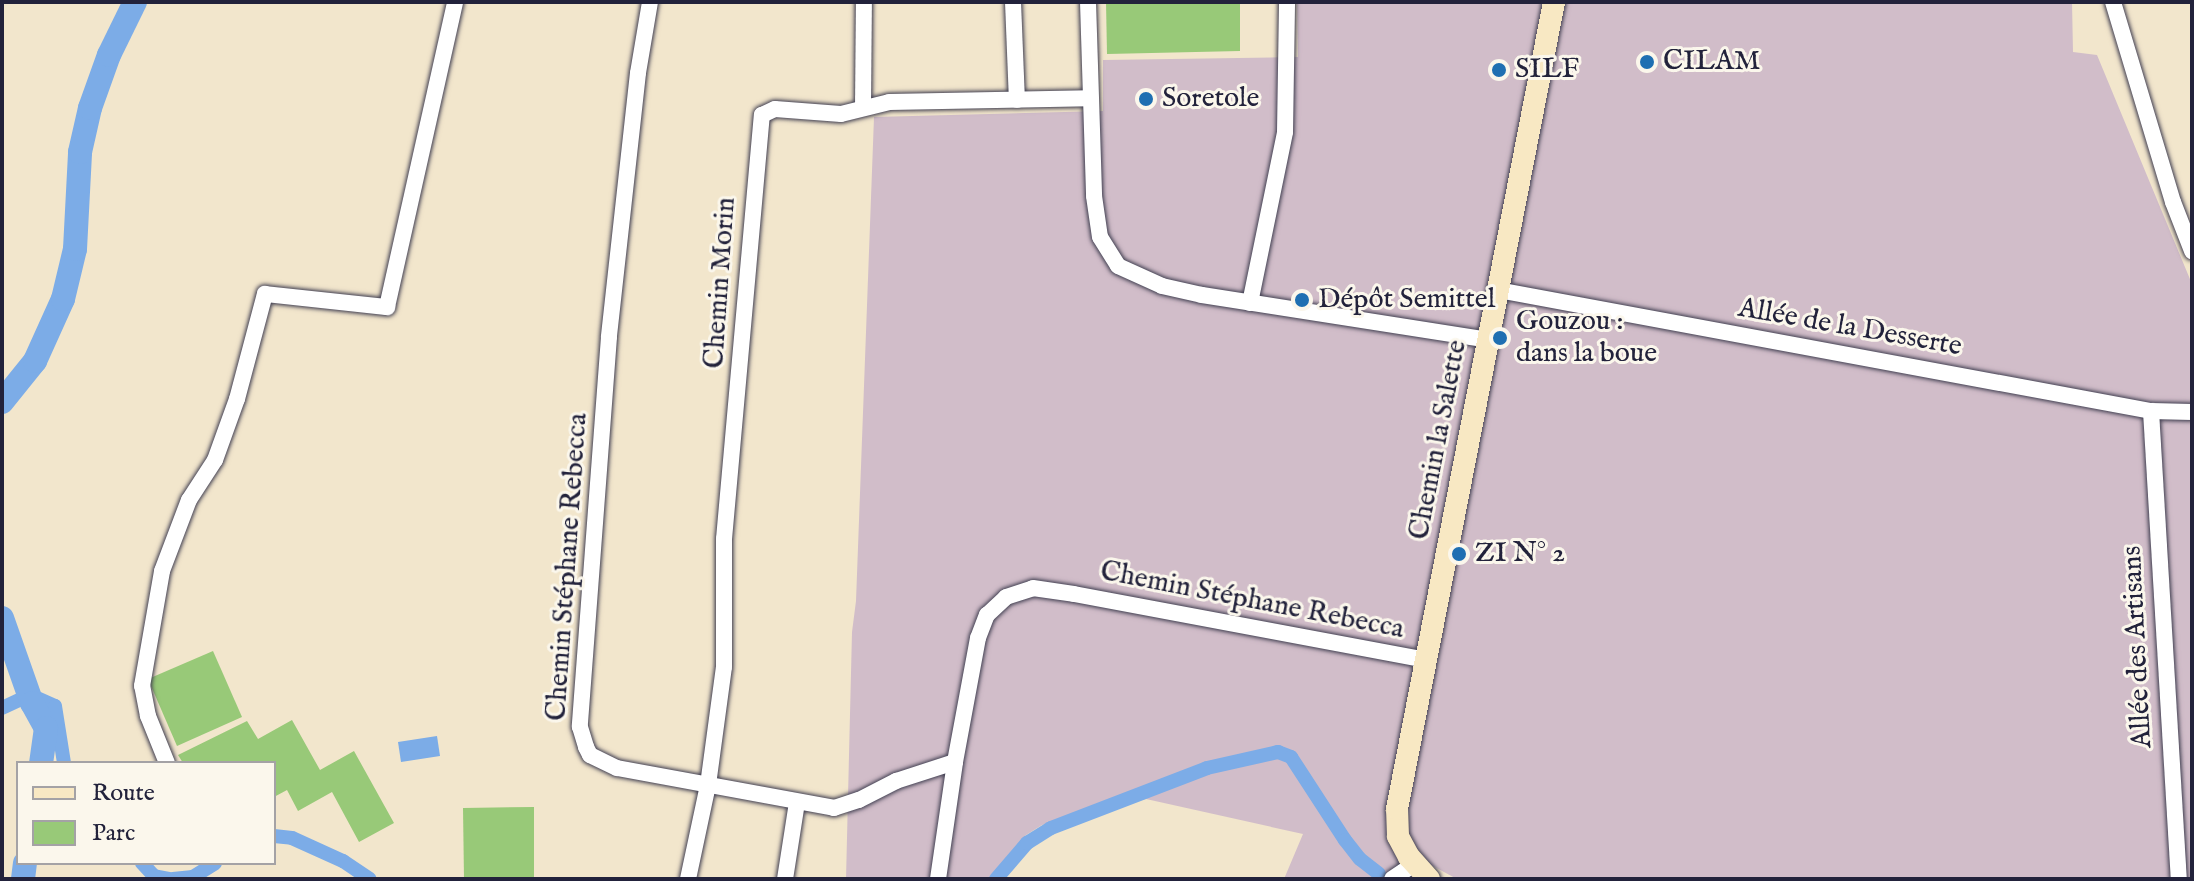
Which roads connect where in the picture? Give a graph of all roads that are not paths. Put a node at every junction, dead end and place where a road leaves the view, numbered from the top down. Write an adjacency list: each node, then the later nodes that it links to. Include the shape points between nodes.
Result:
1 (455, 2): 19 (street, via 387,307 265,294 215,460 189,500 162,571 142,686)
2 (650, 2): 21 (street, Chemin Stéphane Rebecca, via 609,337 580,727 588,753 603,763)
3 (864, 2): 11 (street)
4 (1013, 2): 10 (street)
5 (1088, 2): 9 (street)
6 (1287, 2): 14 (street, via 1285,132)
7 (1554, 2): 13 (street, Chemin la Salette)
8 (2113, 2): 12 (street)
9 (1089, 98): 10 (street, Chemin Morin); 14 (street, via 1100,237 1118,266 1162,286)
10 (1017, 100): 11 (street, Chemin Morin)
11 (863, 107): 21 (street, Chemin Morin, via 841,114 766,110 760,119 724,539 724,667)
12 (2192, 251)
13 (1498, 290): 15 (street, Chemin la Salette); 16 (street, Allée de la Desserte)
14 (1250, 303): 15 (street)
15 (1488, 340): 18 (street, Chemin la Salette)
16 (2151, 411): 17 (street, Allée de la Desserte); 28 (street, Allée des Artisans)
17 (2192, 412)
18 (1426, 660): 20 (street, Chemin Stéphane Rebecca, via 1033,588 1006,597 987,615); 23 (street, Chemin la Salette, via 1397,809 1398,836)
19 (166, 761)
20 (955, 762): 22 (street, Chemin Stéphane Rebecca, via 896,781 840,808); 26 (street, Chemin Stéphane Rebecca)
21 (708, 785): 22 (street, Chemin Stéphane Rebecca); 24 (street)
22 (797, 802): 25 (street)
23 (1422, 872): 27 (street)
24 (688, 879)
25 (785, 879)
26 (938, 879)
27 (1392, 879)
28 (2179, 879)

